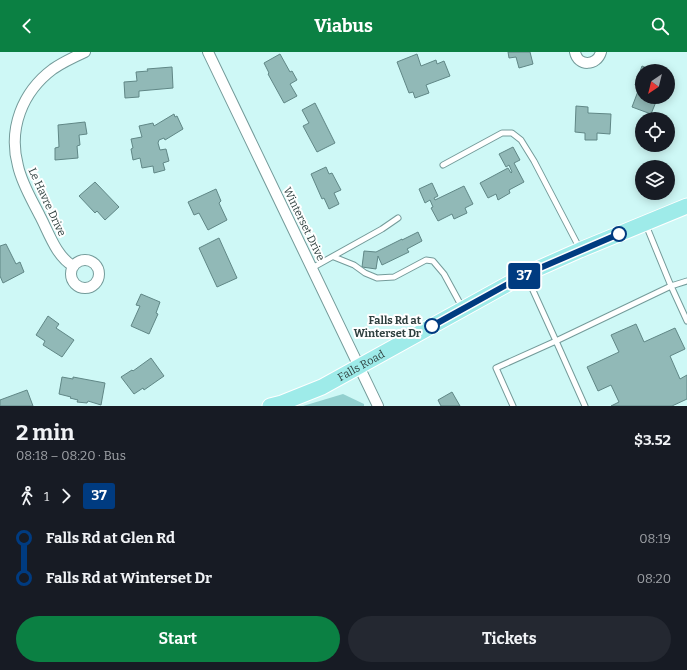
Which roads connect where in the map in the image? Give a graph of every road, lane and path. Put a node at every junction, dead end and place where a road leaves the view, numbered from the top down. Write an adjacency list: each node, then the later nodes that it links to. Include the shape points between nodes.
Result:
1 (85, 52): 11 (street, Le Havre Drive, via 51,71 31,91 19,114 14,146 18,167 32,201 56,248)
2 (208, 52): 12 (street, Winterset Drive)
3 (574, 52): 4 (street, via 578,60 588,64 598,59)
4 (601, 52)
5 (443, 165): 9 (lane, via 502,133 512,133 521,140 534,161)
6 (687, 206): 8 (main road, Falls Road)
7 (398, 218): 10 (lane)
8 (645, 223): 9 (main road, Falls Road); 15 (lane)
9 (580, 250): 13 (main road, Falls Road)
10 (334, 256): 12 (lane); 16 (lane, via 376,278 394,277 426,260 433,261 444,274)
11 (73, 266)
12 (312, 268): 19 (street, Winterset Drive)
13 (526, 274): 16 (main road, Falls Road); 18 (lane)
14 (687, 281): 15 (lane)
15 (671, 286): 17 (lane); 18 (lane)
16 (463, 309): 19 (main road, Falls Road)
17 (687, 321)
18 (556, 341): 22 (lane, via 496,368); 23 (lane)
19 (360, 367): 20 (main road, Falls Road, via 322,387); 21 (street, Winterset Drive)
20 (270, 406)
21 (378, 406)
22 (513, 406)
23 (585, 406)

